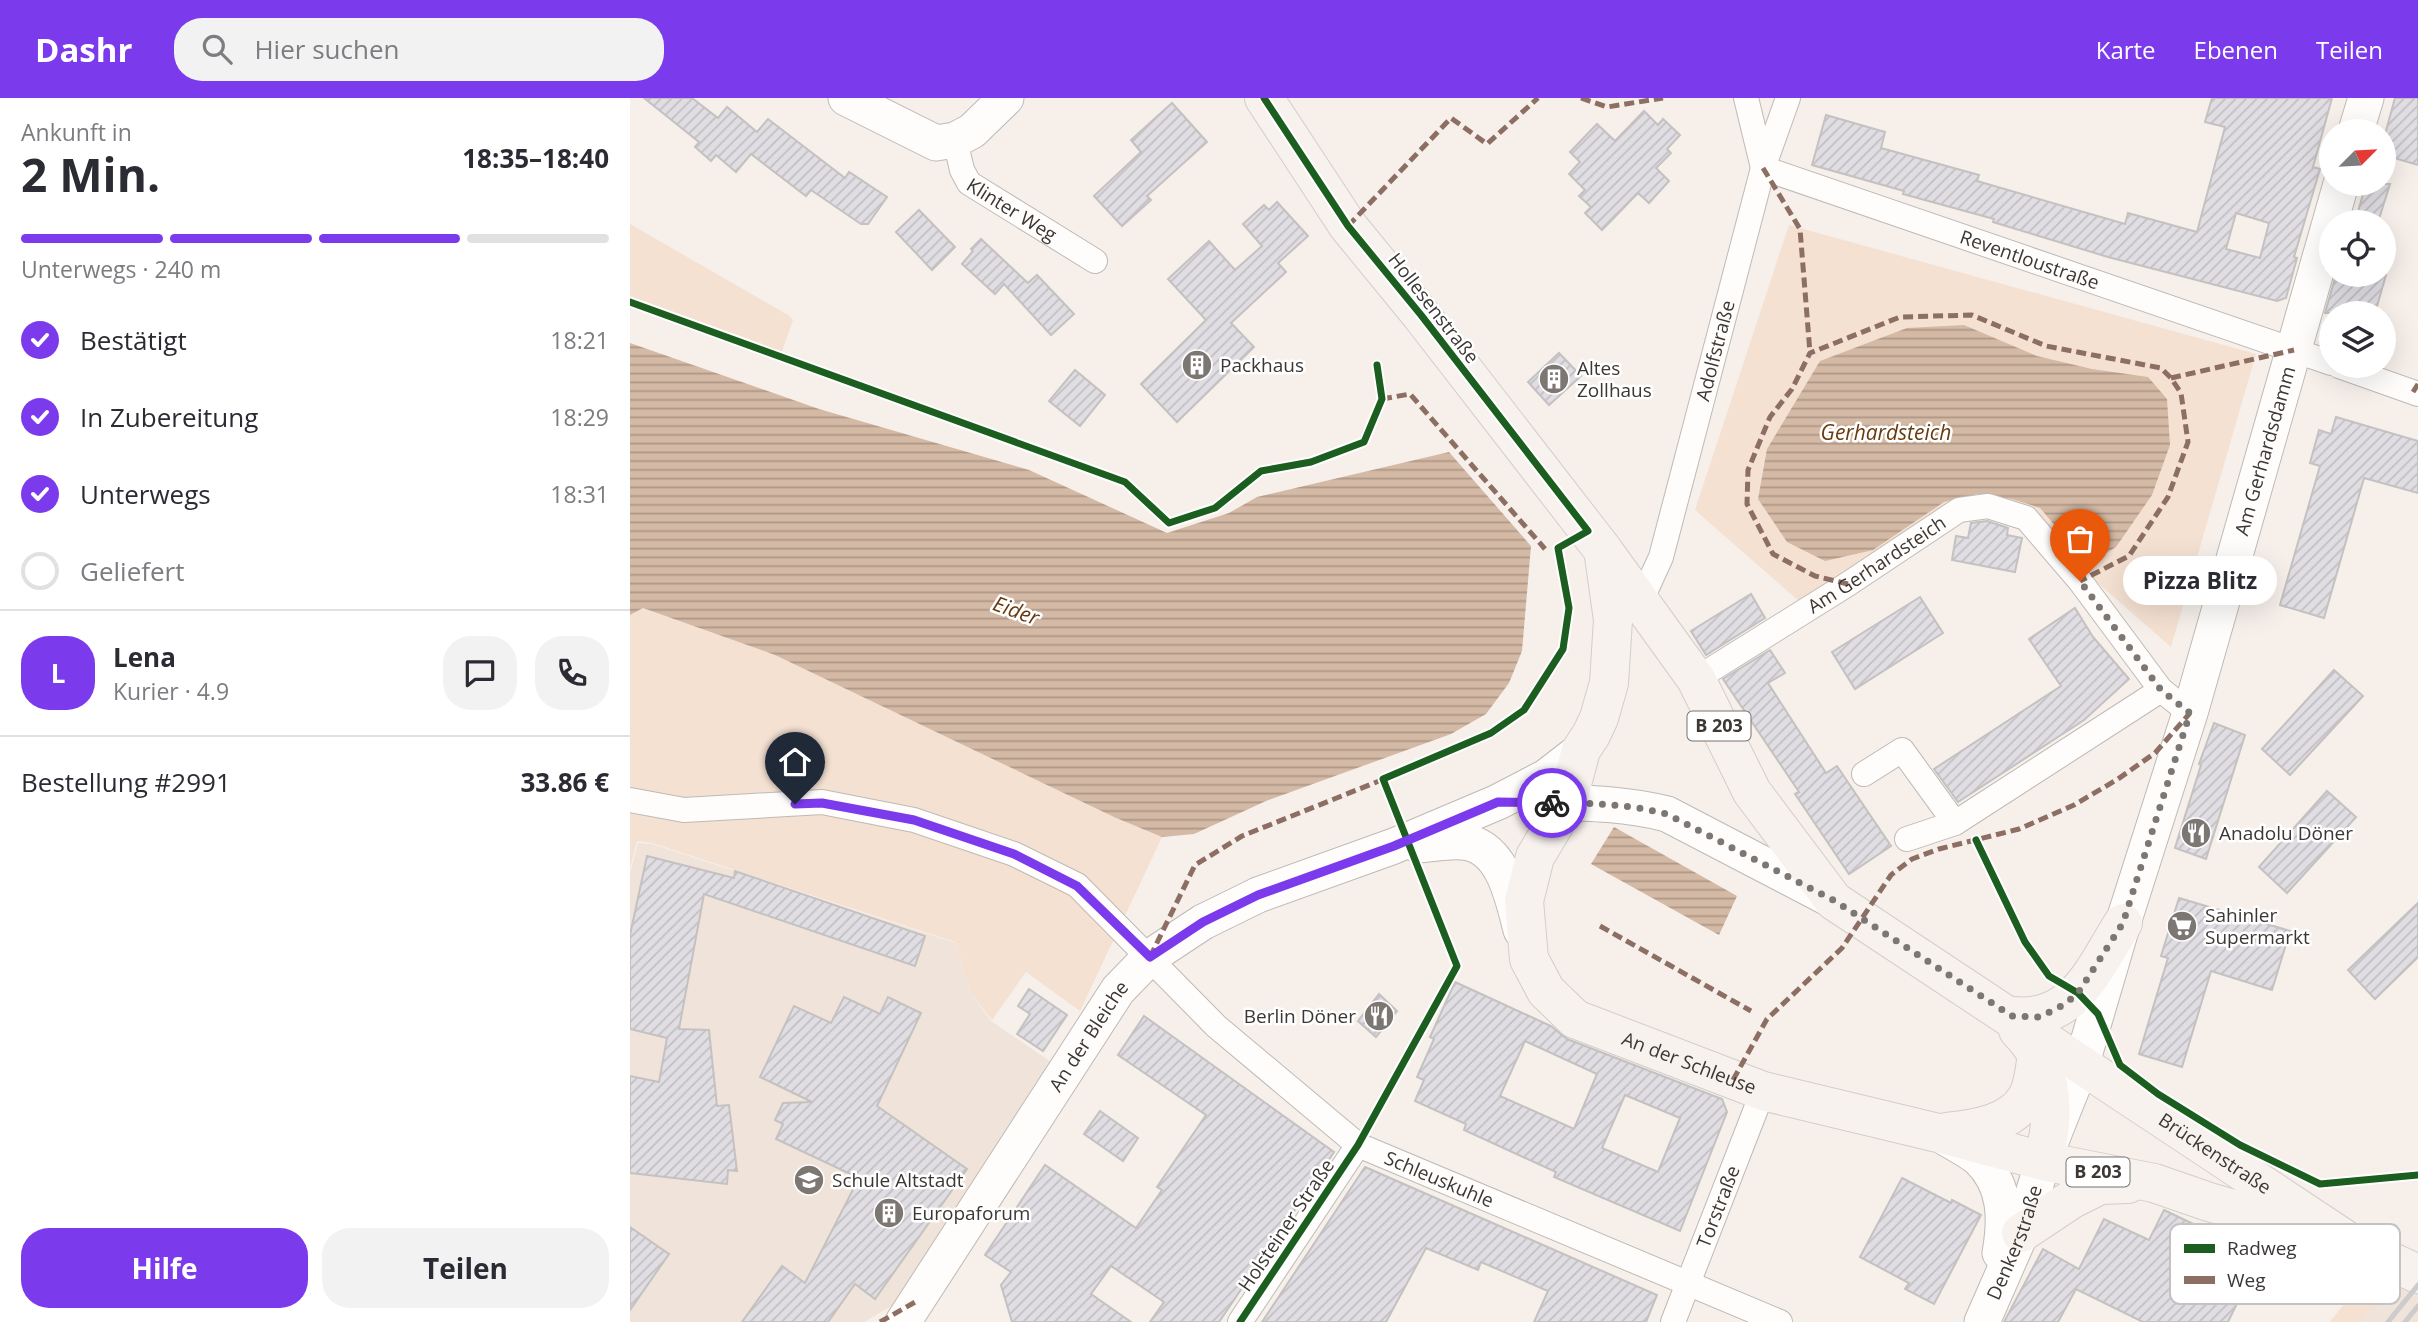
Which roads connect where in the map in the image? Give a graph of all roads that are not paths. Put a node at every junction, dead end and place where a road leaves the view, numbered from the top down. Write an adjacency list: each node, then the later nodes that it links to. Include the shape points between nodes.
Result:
1 (846, 98): 8 (main road, via 936,143)
2 (1006, 98): 8 (main road, via 972,131)
3 (1264, 98): 16 (main road, Hollesenstraße / B 203, via 1348,226)
4 (1746, 98): 9 (street)
5 (1788, 98): 9 (street, Adolfstraße)
6 (2366, 98): 7 (main road)
7 (2360, 119)
8 (955, 140): 11 (street, Klinter Weg, via 969,183)
9 (1763, 168): 12 (street, Reventloustraße); 17 (street, Adolfstraße, via 1661,557)
10 (2338, 196): 12 (main road, Am Gerhardsdamm)
11 (1095, 261)
12 (2294, 350): 13 (street, Reventloustraße); 20 (main road, Am Gerhardsdamm)
13 (2319, 359)
14 (2373, 378): 15 (street)
15 (2418, 394)
16 (1603, 550): 17 (main road, B 203); 21 (main road, Hollesenstraße / B 203, via 1613,620 1609,683 1599,718)
17 (1640, 603): 18 (main road, B 203)
18 (1696, 679): 19 (street, Am Gerhardsteich, via 1959,510 1988,506 2026,518 2080,581); 29 (main road, B 203, via 1752,792)
19 (2161, 690): 20 (street, Am Gerhardsteich); 26 (street)
20 (2190, 713): 30 (main road, Am Gerhardsdamm)
21 (1581, 750): 24 (main road, via 1546,777); 25 (main road, Hollesenstraße / B 203)
22 (1864, 774): 26 (street, via 1902,750)
23 (630, 800): 31 (street, Schleuskuhle, via 684,810 822,803 914,820 1014,854 1077,886)
24 (1498, 802): 25 (main road, An der Bleiche); 28 (main road, An der Bleiche)
25 (1567, 803): 29 (main road, An der Bleiche, via 1599,802 1667,814); 32 (main road, An der Schleuse / B 203, via 1535,857 1524,901)
26 (1955, 823): 27 (street)
27 (1907, 839)
28 (1394, 846): 31 (main road, An der Bleiche, via 1258,895 1203,922); 32 (main road, via 1464,842 1496,861 1510,887)
29 (1835, 901): 33 (main road, B 203)
30 (2123, 923): 33 (main road, via 2071,999 2040,1017); 35 (main road, Am Gerhardsdamm)
31 (1150, 957): 39 (street, Schleuskuhle, via 1216,1026); 49 (main road, An der Bleiche, via 1118,990)
32 (1529, 959): 36 (main road, An der Schleuse / B 203, via 1546,990 1575,1019)
33 (2009, 1014): 34 (main road); 35 (main road, B 203)
34 (2037, 1053): 35 (main road, via 2047,1077); 37 (main road, via 2028,1097 2010,1115)
35 (2070, 1082): 37 (main road, via 2035,1116); 40 (main road); 43 (main road, Brückenstraße / B 203)
36 (1763, 1091): 38 (main road, An der Schleuse / B 203); 47 (street, Torstraße)
37 (1976, 1129): 38 (main road)
38 (1938, 1133): 40 (main road, An der Schleuse / B 203); 48 (main road, via 1978,1158 2001,1193 2003,1233)
39 (1358, 1145): 47 (street, Schleuskuhle); 50 (street, Holsteiner Straße)
40 (2043, 1161): 41 (main road, Brückenstraße / B 203); 44 (main road, Denkerstraße)
41 (2154, 1183): 42 (main road, Brückenstraße / B 203); 44 (main road, via 2100,1185)
42 (2286, 1224)
43 (2318, 1224)
44 (2021, 1233): 48 (main road, Denkerstraße)
45 (2400, 1266): 46 (main road, Brückenstraße / B 203)
46 (2418, 1274)
47 (1688, 1284): 51 (street, Torstraße); 52 (street, Schleuskuhle)
48 (1988, 1308)
49 (903, 1322)
50 (1240, 1322)
51 (1673, 1322)
52 (1780, 1322)

